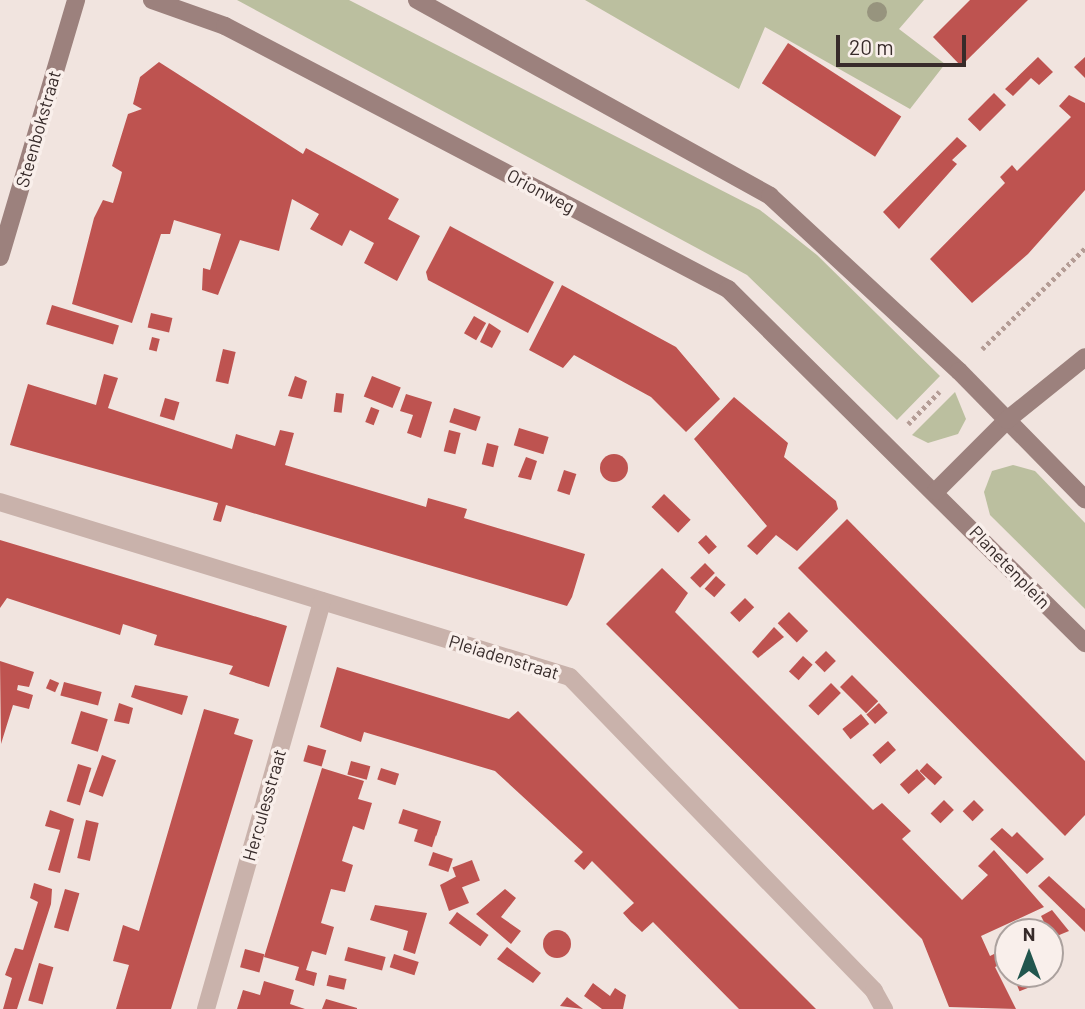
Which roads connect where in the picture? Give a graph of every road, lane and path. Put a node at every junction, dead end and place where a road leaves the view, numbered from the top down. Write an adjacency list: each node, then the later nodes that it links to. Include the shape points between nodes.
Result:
1 (76, 0): 5 (street, Steenbokstraat)
2 (152, 0): 9 (street, Orionweg, via 225,26 728,289)
3 (417, 0): 7 (street, via 770,196)
4 (1085, 248): 7 (path)
5 (0, 257)
6 (1085, 357): 8 (street)
7 (959, 371): 8 (street); 9 (path)
8 (1007, 420): 10 (street); 11 (street)
9 (888, 444): 10 (street, Planetenplein)
10 (936, 491): 14 (street, Planetenplein)
11 (1085, 499)
12 (0, 502): 13 (street, Pleiadenstraat)
13 (322, 601): 15 (street, Herculesstraat); 16 (street, Pleiadenstraat, via 570,677 874,991)
14 (1085, 643)
15 (206, 1009)
16 (884, 1009)

